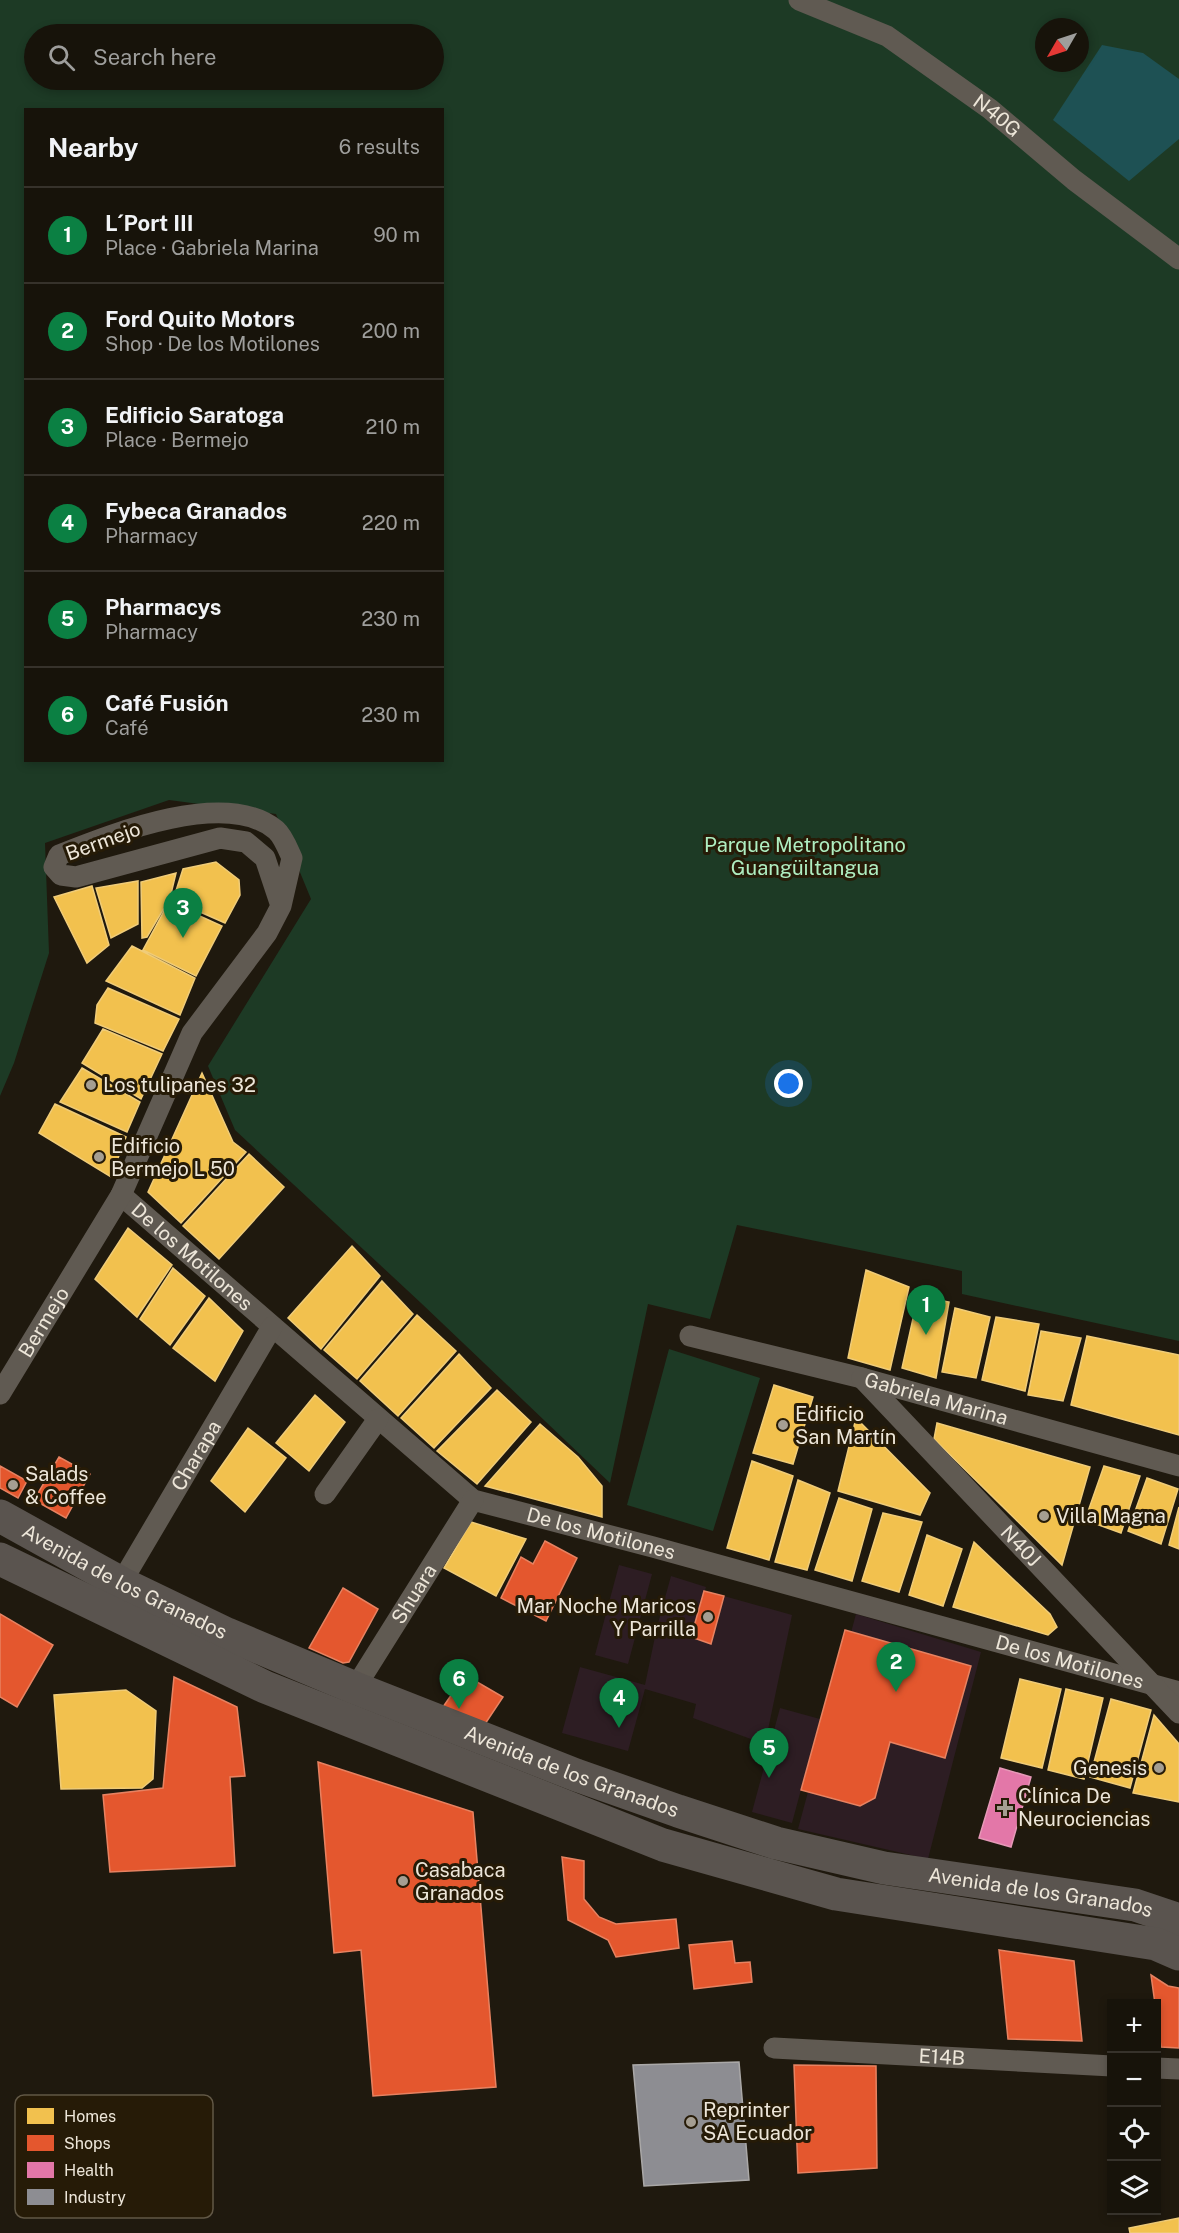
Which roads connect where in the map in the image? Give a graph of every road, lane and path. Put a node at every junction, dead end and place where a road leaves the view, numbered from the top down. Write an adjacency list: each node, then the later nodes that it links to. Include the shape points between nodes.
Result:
1 (799, 0): 2 (street, N40G, via 887,36 990,110)
2 (1179, 259)
3 (281, 906): 3 (street, Bermejo, via 292,858 277,831 256,819 229,813 202,812 132,829 59,855 54,867 61,875 76,877 181,847 229,839 246,842 265,858); 4 (street, Bermejo, via 267,933 192,1033)
4 (121, 1195): 5 (street, De los Motilones); 8 (street, Bermejo)
5 (272, 1327): 9 (street, De los Motilones); 17 (street, Charapa)
6 (690, 1336): 7 (street, Gabriela Marina)
7 (862, 1378): 10 (street, Gabriela Marina); 18 (street, N40J)
8 (0, 1394)
9 (378, 1419): 11 (street); 12 (street, De los Motilones)
10 (1179, 1466)
11 (325, 1494)
12 (473, 1500): 18 (street, De los Motilones); 19 (street, Shuara)
13 (0, 1516): 16 (main road, Avenida de los Granados)
14 (0, 1525): 16 (main road)
15 (0, 1559): 23 (main road, Avenida de los Granados, via 265,1687 663,1845 836,1894 1156,1944)
16 (87, 1565): 17 (main road, Avenida de los Granados)
17 (121, 1583): 19 (main road, Avenida de los Granados)
18 (1150, 1683): 20 (street, De los Motilones); 21 (street, N40J)
19 (355, 1688): 22 (main road, Avenida de los Granados, via 576,1775 776,1843 884,1868 1135,1905)
20 (1179, 1692)
21 (1179, 1713)
22 (1179, 1920)
23 (1179, 1954)
24 (774, 2048): 25 (street, E14B)
25 (1107, 2066)
26 (1161, 2068): 27 (street)
27 (1179, 2069)

